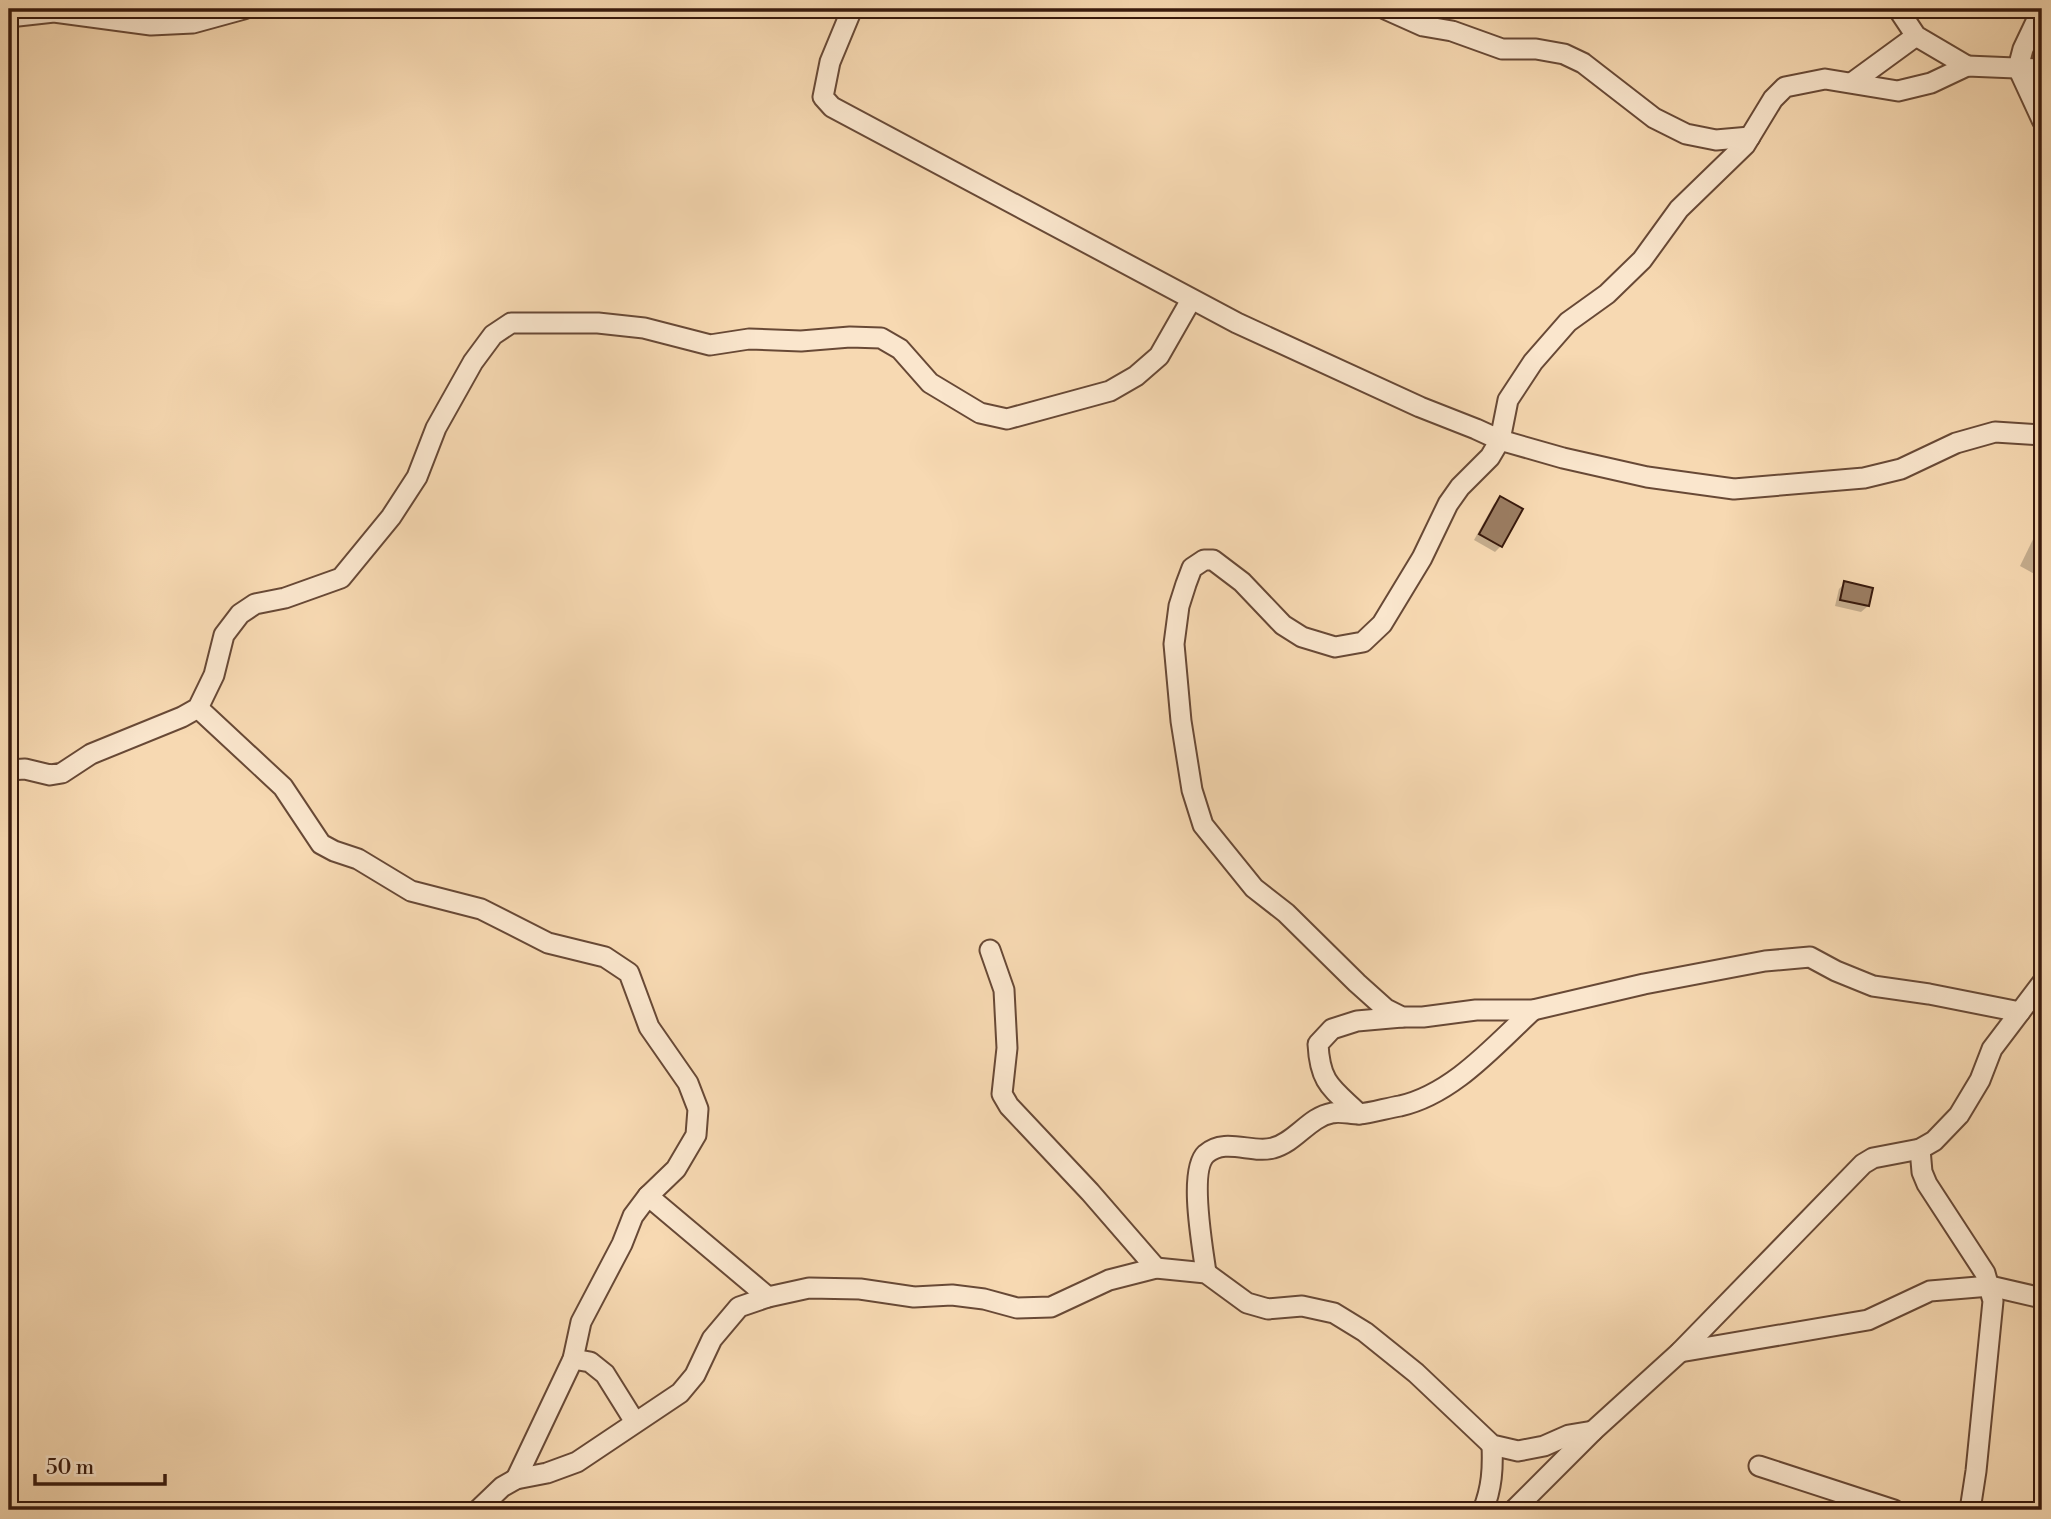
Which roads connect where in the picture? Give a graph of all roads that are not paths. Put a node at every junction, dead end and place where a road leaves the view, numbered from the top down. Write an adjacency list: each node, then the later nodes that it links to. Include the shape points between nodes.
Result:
1 (244, 9): 6 (street, via 193,23 151,24 54,12)
2 (852, 9): 14 (street, via 830,62 823,97 832,107)
3 (1385, 9): 13 (street, via 1423,26 1502,49 1564,54 1583,63 1654,118 1686,134 1716,140)
4 (1898, 9): 7 (street)
5 (2042, 9): 9 (street)
6 (9, 17)
7 (1916, 36): 8 (street); 11 (street)
8 (1967, 66): 9 (street); 11 (street, via 1931,83 1898,91)
9 (2018, 68): 10 (street); 12 (street)
10 (2042, 69)
11 (1853, 82): 13 (street, via 1825,79 1785,87)
12 (2042, 120)
13 (1750, 137): 16 (street, via 1679,209 1642,260 1608,294 1568,322 1533,362 1508,400)
14 (1191, 300): 16 (street); 17 (street, via 1159,356 1136,376 1110,391 1007,419 981,413 930,383 900,349 881,338 749,339 710,345 644,328 511,323 494,335 473,362 436,428 417,477 391,517 341,578 255,604 240,614 224,635 215,675)
15 (2042, 435): 16 (street, via 1995,432 1956,443 1901,469 1864,478 1734,489 1647,477)
16 (1500, 440): 23 (street, via 1448,504 1382,624 1363,642 1335,647 1302,637 1213,560 1192,568 1179,606 1174,644 1181,721 1192,790 1203,825 1254,888 1286,912 1357,984)
17 (198, 708): 18 (street, via 91,754 62,773); 26 (street, via 283,787 321,844 358,859 411,891 481,909 548,943 605,957 629,973 649,1027 688,1083 698,1109 696,1135 676,1169)
18 (9, 770)
19 (989, 950): 27 (street, via 1004,990 1007,1048 1002,1094)
20 (2042, 983): 22 (street)
21 (1533, 1010): 22 (street, via 1766,961 1810,957 1872,986); 23 (street); 24 (street, via 1444,1088 1404,1105)
22 (2020, 1012): 25 (street, via 1992,1049 1959,1115)
23 (1402, 1017): 24 (street, via 1357,1021 1332,1029 1318,1044 1327,1084)
24 (1359, 1114): 28 (street, via 1333,1112 1273,1148 1225,1146 1206,1154 1199,1165 1197,1199)
25 (1920, 1149): 29 (street, via 1927,1184); 32 (street, via 1872,1158 1863,1164)
26 (648, 1196): 30 (street); 33 (street, via 633,1216 581,1322)
27 (1156, 1268): 28 (street); 30 (street, via 1110,1280 1051,1307 1017,1308 952,1295 914,1297 860,1289 809,1288)
28 (1206, 1273): 36 (street, via 1247,1303 1268,1309 1303,1306 1334,1313 1416,1373)
29 (1990, 1286): 31 (street); 32 (street, via 1930,1291 1868,1320); 43 (street, via 1988,1357)
30 (768, 1297): 34 (street, via 740,1307 712,1339 680,1394)
31 (2042, 1298)
32 (1680, 1352): 35 (street)
33 (573, 1359): 34 (street, via 590,1363 605,1374); 38 (street)
34 (635, 1422): 38 (street, via 577,1462)
35 (1593, 1431): 36 (street, via 1518,1451); 41 (street)
36 (1492, 1445): 40 (street, via 1493,1470)
37 (1759, 1466): 42 (street)
38 (516, 1479): 39 (street)
39 (478, 1510)
40 (1483, 1510)
41 (1514, 1510)
42 (1894, 1510)
43 (1970, 1510)

